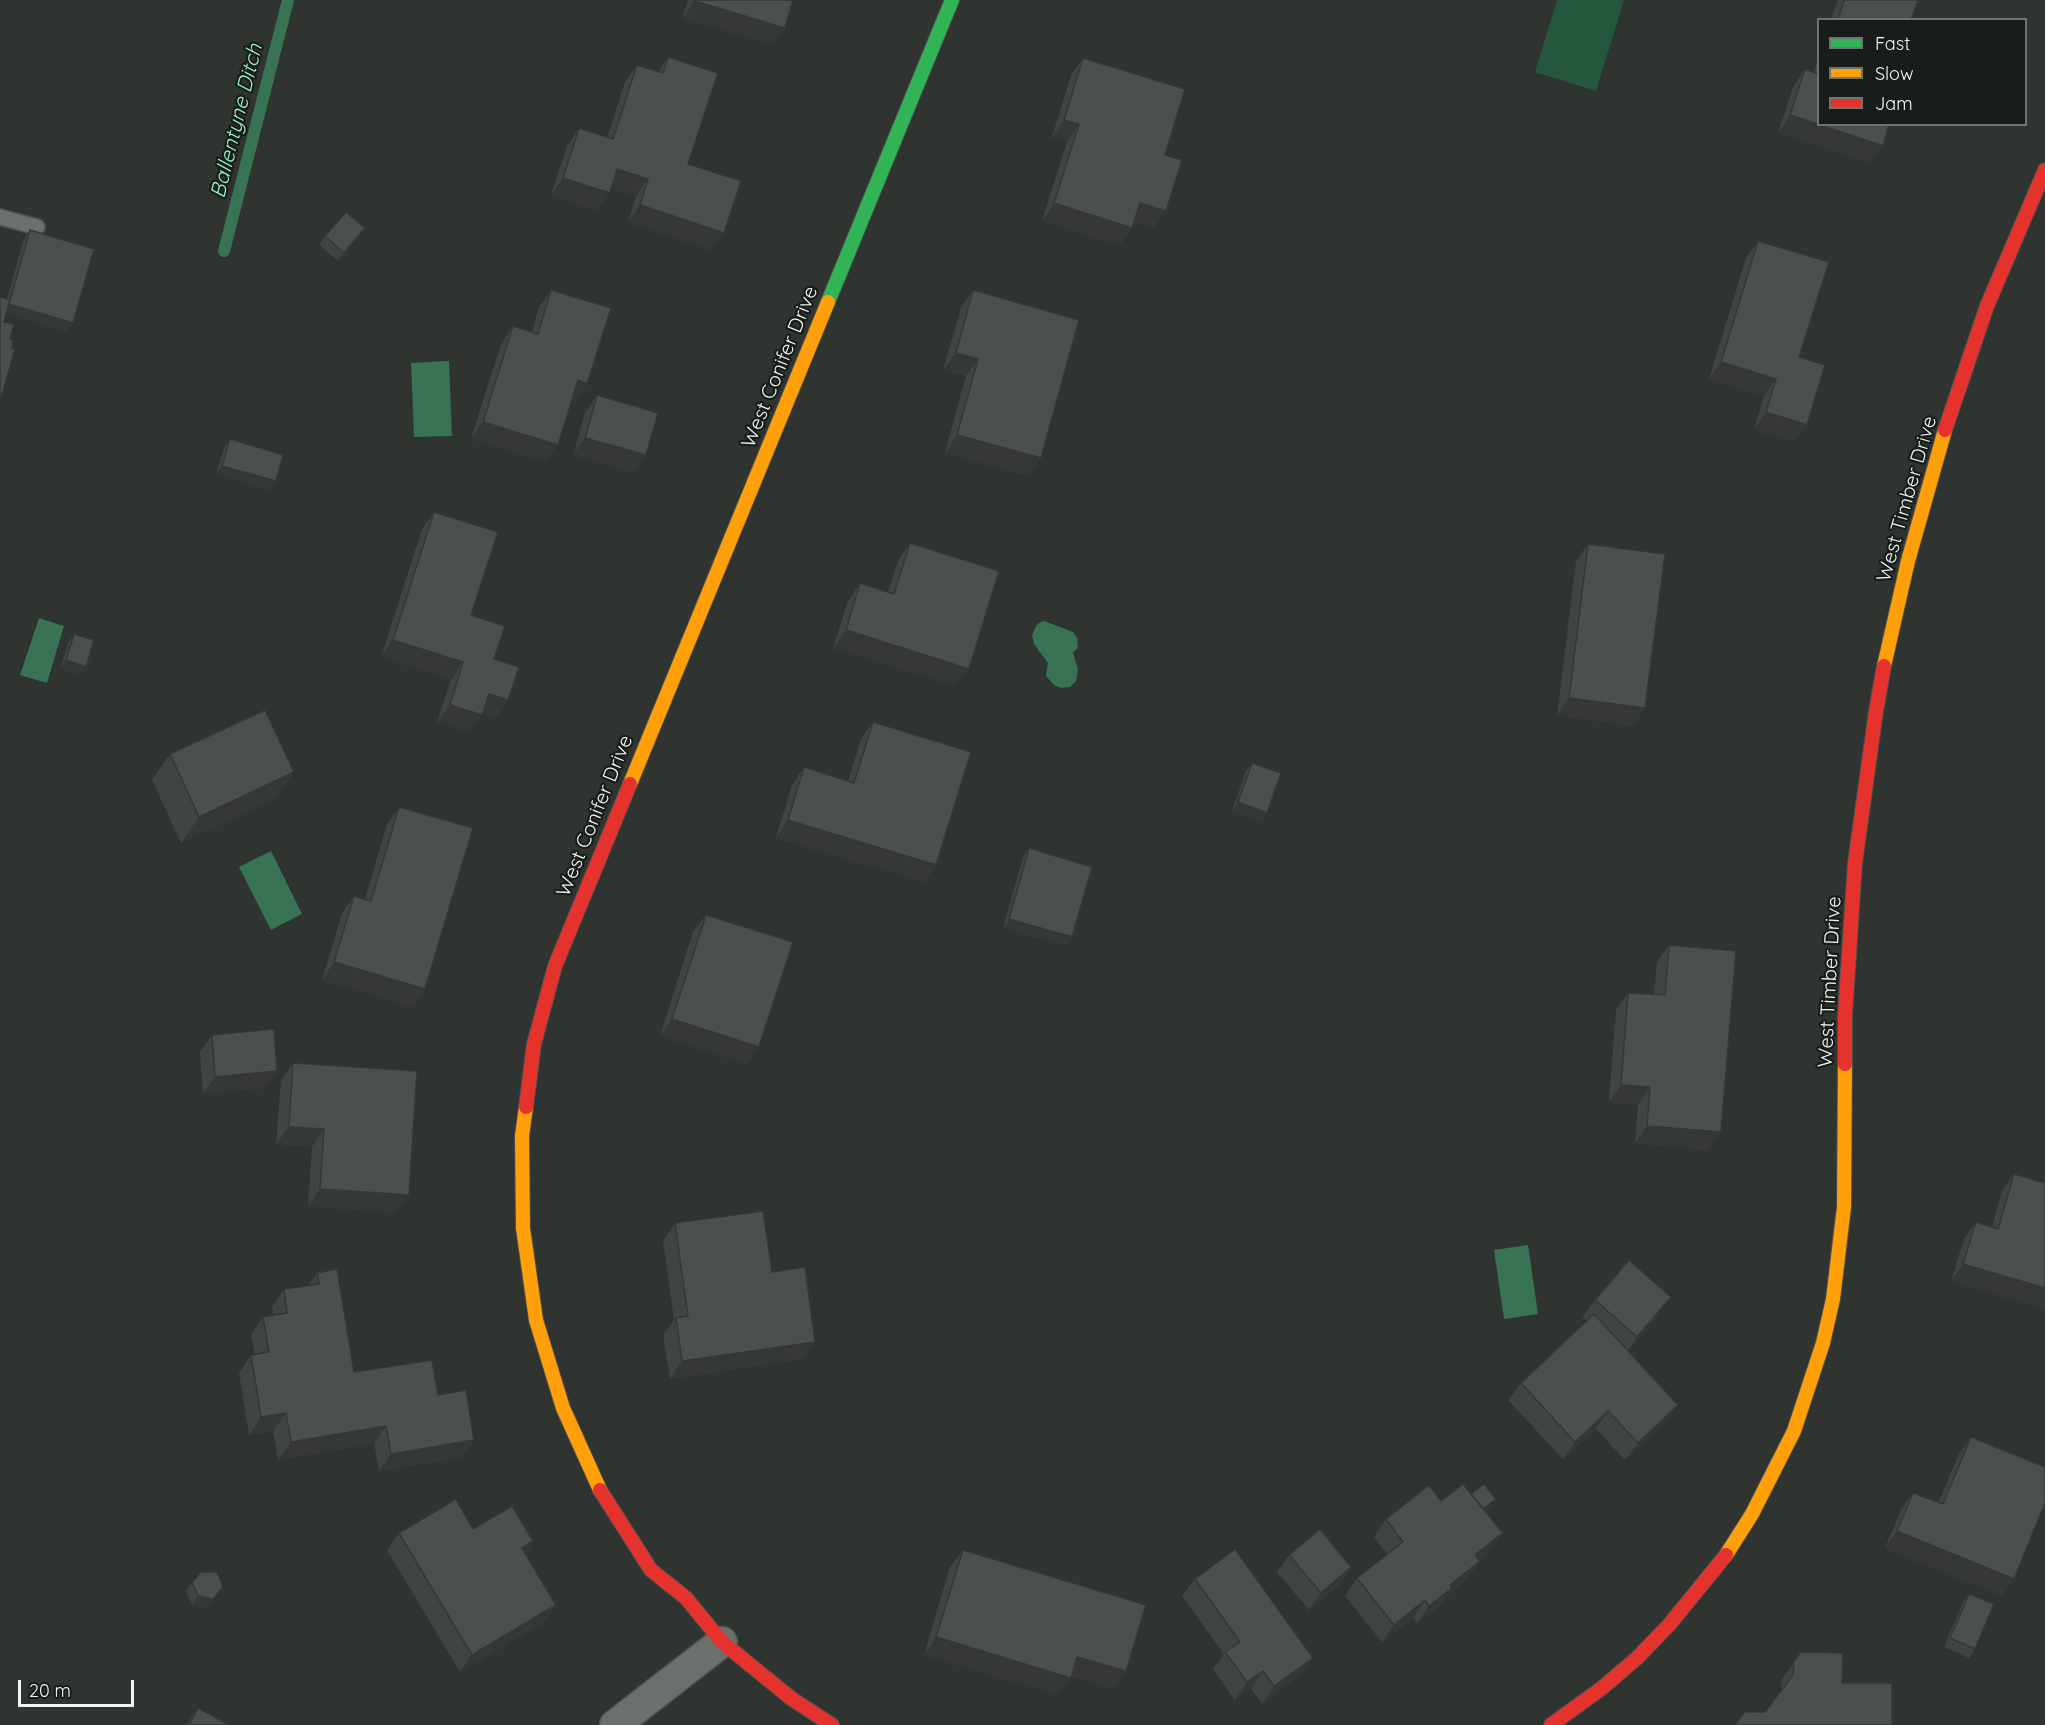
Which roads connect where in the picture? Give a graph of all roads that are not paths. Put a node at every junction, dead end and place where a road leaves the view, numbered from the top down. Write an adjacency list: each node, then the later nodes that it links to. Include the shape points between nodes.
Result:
1 (952, 0): 5 (street, West Conifer Drive, via 555,966 534,1044 522,1136 522,1217 536,1320 548,1364 580,1451 601,1492 651,1570 686,1598)
2 (2045, 170): 8 (street, West Timber Drive, via 1988,306 1938,451 1888,647 1855,862 1845,1015 1844,1207 1837,1276 1823,1343 1794,1431 1752,1514 1727,1552 1669,1625 1636,1658)
3 (0, 217): 4 (lane)
4 (37, 227)
5 (722, 1642): 6 (street); 7 (street, via 792,1699)
6 (615, 1725)
7 (832, 1725)
8 (1551, 1725)

